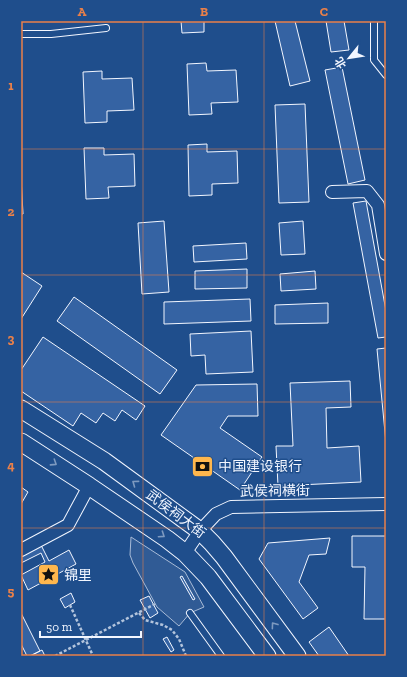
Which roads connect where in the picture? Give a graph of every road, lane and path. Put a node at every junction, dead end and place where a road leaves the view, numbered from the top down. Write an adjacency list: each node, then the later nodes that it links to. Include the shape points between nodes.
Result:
1 (374, 21): 4 (lane, via 374,60)
2 (106, 28): 3 (lane, via 52,34)
3 (21, 34)
4 (386, 76)
5 (332, 192): 6 (street, via 367,191 378,205)
6 (386, 254)
7 (21, 409): 11 (main road, 武侯祠大街, one-way to 7, via 104,461)
8 (21, 442): 9 (main road, 武侯祠大街, one-way to 9)
9 (90, 486): 12 (street, via 68,525); 13 (main road, 武侯祠大街, one-way to 13)
10 (386, 504): 11 (street, 武侯祠横街, via 231,507 216,514)
11 (200, 531): 13 (street, 武侯祠横街); 24 (main road, 武侯祠大街, one-way to 11, via 224,557)
12 (21, 550)
13 (185, 553): 23 (main road, 武侯祠大街, via 208,577)
14 (155, 604): 16 (path)
15 (70, 605): 18 (path)
16 (139, 613): 18 (path); 21 (path, via 145,620 172,630)
17 (190, 613): 22 (lane)
18 (85, 641): 19 (path); 20 (path)
19 (55, 656)
20 (93, 656)
21 (186, 656)
22 (221, 656)
23 (267, 656)
24 (297, 656)

